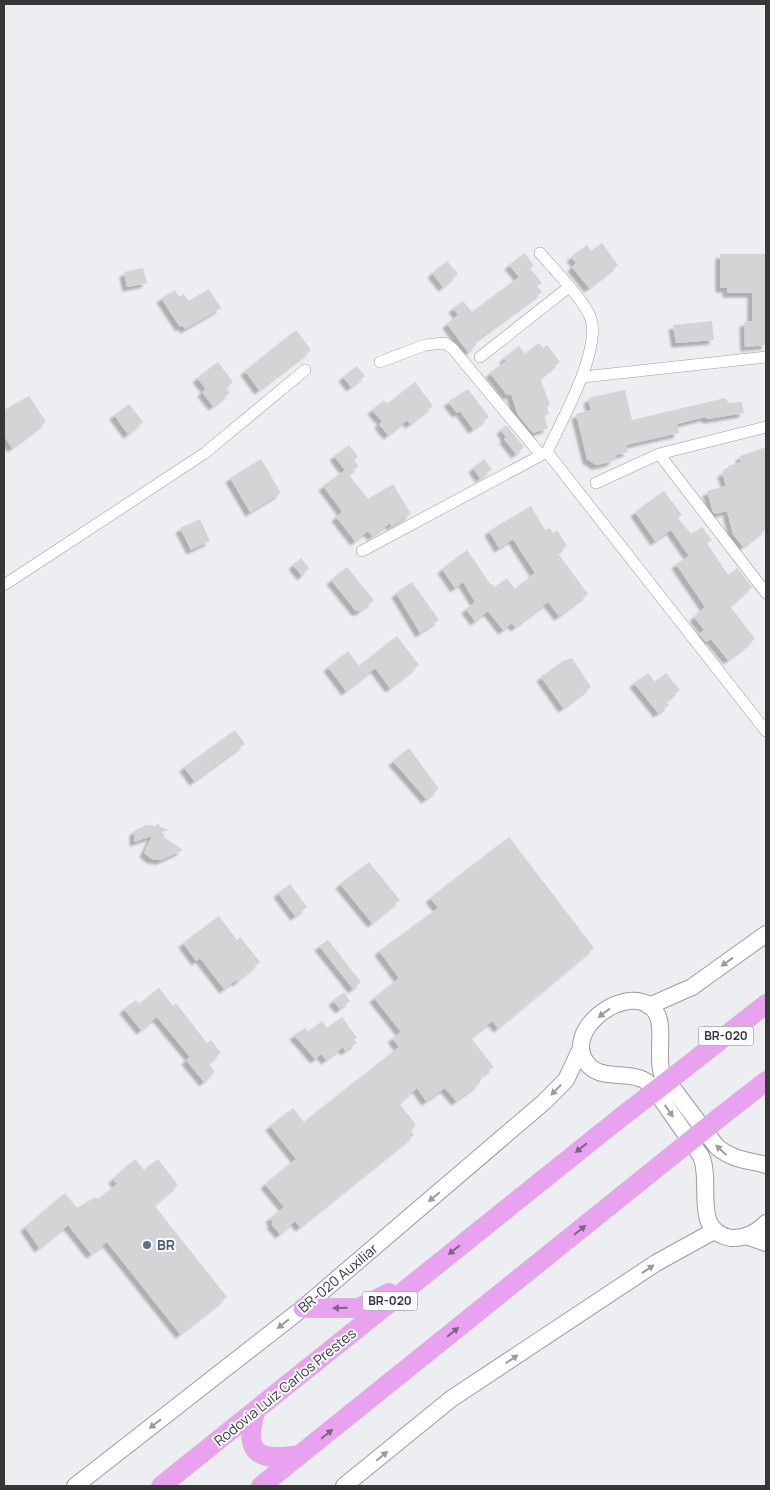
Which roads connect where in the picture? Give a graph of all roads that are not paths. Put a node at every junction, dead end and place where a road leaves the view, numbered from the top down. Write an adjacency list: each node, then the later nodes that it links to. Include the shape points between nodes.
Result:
1 (540, 253): 2 (street)
2 (568, 287): 4 (street); 7 (street, via 591,319 593,335)
3 (766, 356): 7 (street)
4 (480, 357)
5 (380, 362): 9 (street, via 425,345 444,343 453,349)
6 (305, 370): 13 (street, via 205,453)
7 (582, 378): 9 (street)
8 (766, 427): 10 (street)
9 (544, 453): 12 (street); 15 (street)
10 (659, 454): 11 (street); 14 (street)
11 (596, 483)
12 (362, 551)
13 (4, 585)
14 (766, 593)
15 (766, 731)
16 (766, 934): 18 (main road, one-way to 18, via 692,987)
17 (766, 1004): 26 (highway, Rodovia Luiz Carlos Prestes / BR-020, one-way to 26, bridge)
18 (649, 1006): 19 (main road, BR-020 Auxiliar, one-way to 19, via 636,1001 613,1006 588,1027 581,1039); 21 (main road, one-way to 18, via 741,1161 717,1147 662,1074 658,1063 660,1023)
19 (581, 1048): 23 (main road, one-way to 23, via 585,1061 593,1069 605,1074 640,1078 652,1086 706,1167 705,1210); 27 (main road, BR-020 Auxiliar, one-way to 27, via 566,1080 544,1102)
20 (766, 1081): 29 (highway, one-way to 20, bridge)
21 (766, 1165)
22 (766, 1223): 24 (main road)
23 (714, 1231): 24 (main road, via 722,1236); 33 (main road, one-way to 23, via 452,1400 656,1263)
24 (746, 1236): 25 (main road)
25 (766, 1243)
26 (417, 1279): 27 (highway, one-way to 27, via 358,1308); 28 (highway, Rodovia Luiz Carlos Prestes / BR-020)
27 (303, 1308): 30 (main road, BR-020 Auxiliar, one-way to 30)
28 (255, 1412): 29 (highway, via 250,1436 257,1452 276,1458); 31 (highway, Rodovia Luiz Carlos Prestes / BR-020)
29 (302, 1454): 32 (highway)
30 (74, 1486)
31 (161, 1486)
32 (261, 1486)
33 (344, 1486)

